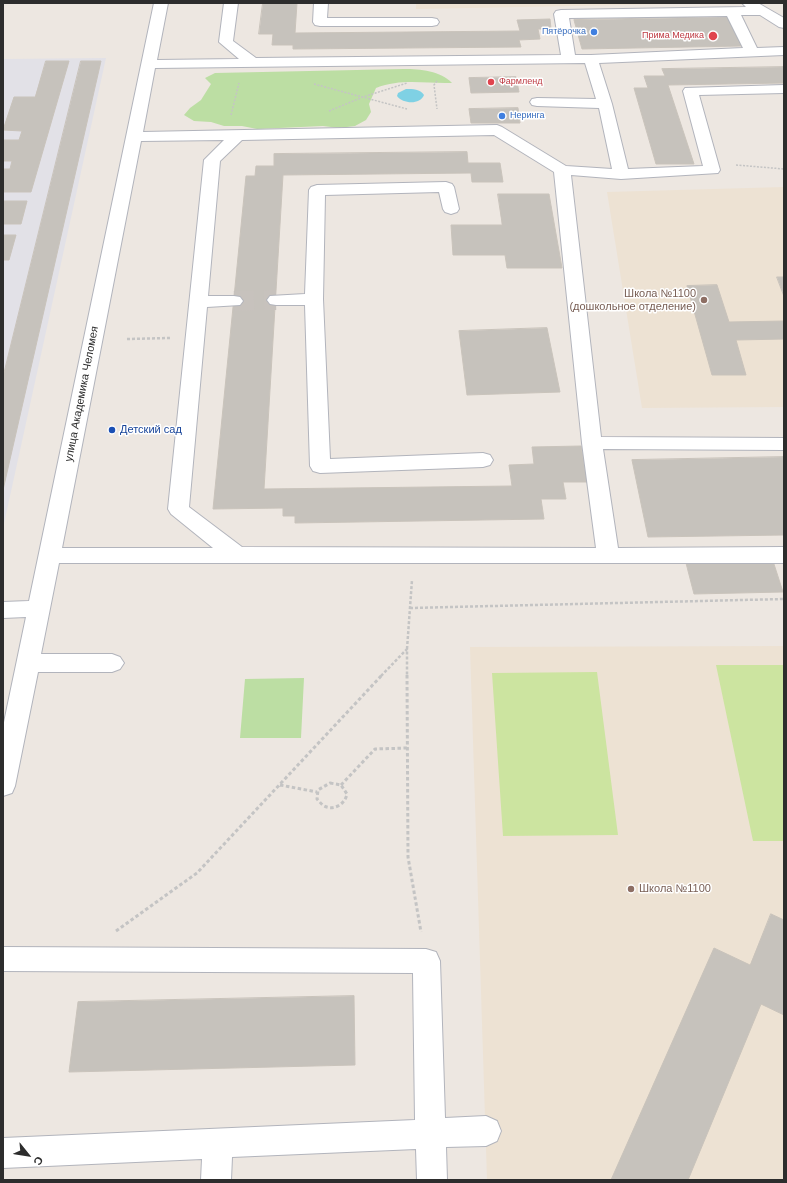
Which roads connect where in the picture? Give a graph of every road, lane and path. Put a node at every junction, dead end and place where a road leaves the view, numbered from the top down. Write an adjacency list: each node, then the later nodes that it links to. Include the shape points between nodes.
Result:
1 (161, 3): 14 (street, улица Академика Челомея)
2 (231, 3): 13 (street, via 226,42)
3 (321, 3): 6 (street, via 320,22)
4 (755, 7): 5 (street); 7 (street)
5 (732, 11): 9 (street); 10 (street, via 561,14)
6 (432, 22)
7 (784, 24)
8 (784, 51): 9 (street)
9 (752, 52): 11 (street)
10 (569, 59): 11 (street); 12 (street)
11 (591, 59): 20 (street)
12 (452, 60): 13 (street); 22 (path, via 434,85)
13 (248, 63): 14 (street); 24 (path)
14 (149, 64): 25 (street, улица Академика Челомея)
15 (312, 83): 18 (path)
16 (407, 83): 18 (path)
17 (784, 89): 26 (street, via 690,91)
18 (363, 97): 21 (path); 23 (path)
19 (536, 102): 20 (street)
20 (605, 104): 29 (street)
21 (408, 109)
22 (437, 110)
23 (328, 112)
24 (232, 135): 25 (street); 28 (street, via 496,130); 34 (street, via 212,160)
25 (134, 137): 43 (street, улица Академика Челомея)
26 (710, 163): 27 (path); 29 (street, via 712,170)
27 (784, 169)
28 (562, 170): 29 (street); 37 (street)
29 (621, 174)
30 (451, 209): 31 (street, via 446,187 317,190)
31 (314, 299): 32 (street); 39 (street, via 320,466)
32 (276, 300)
33 (234, 301): 34 (street)
34 (198, 302): 40 (street, via 178,509)
35 (175, 338): 36 (path)
36 (126, 339)
37 (592, 443): 38 (street); 44 (street)
38 (784, 444)
39 (483, 460)
40 (236, 554): 42 (street); 43 (street)
41 (784, 554): 44 (street)
42 (414, 555): 44 (street); 46 (path)
43 (50, 556): 47 (street, улица Академика Челомея)
44 (608, 556)
45 (784, 599): 46 (path)
46 (410, 608): 49 (path)
47 (39, 609): 48 (street); 50 (street, улица Академика Челомея)
48 (3, 610)
49 (407, 649): 52 (path); 53 (path)
50 (28, 663): 51 (street); 55 (street, улица Академика Челомея)
51 (112, 663)
52 (407, 748): 54 (path, via 375,749); 59 (path, via 408,857)
53 (280, 785): 56 (path); 57 (path, via 197,873)
54 (342, 785): 56 (path, via 328,783); 56 (path, via 346,791 346,798 336,807 327,807 320,803)
55 (3, 786)
56 (317, 792)
57 (113, 932)
58 (3, 959): 59 (street)
59 (426, 961): 61 (street)
60 (486, 1131): 61 (street)
61 (430, 1134): 62 (street); 65 (street)
62 (218, 1143): 63 (street); 64 (street)
63 (3, 1153)
64 (216, 1180)
65 (432, 1180)

